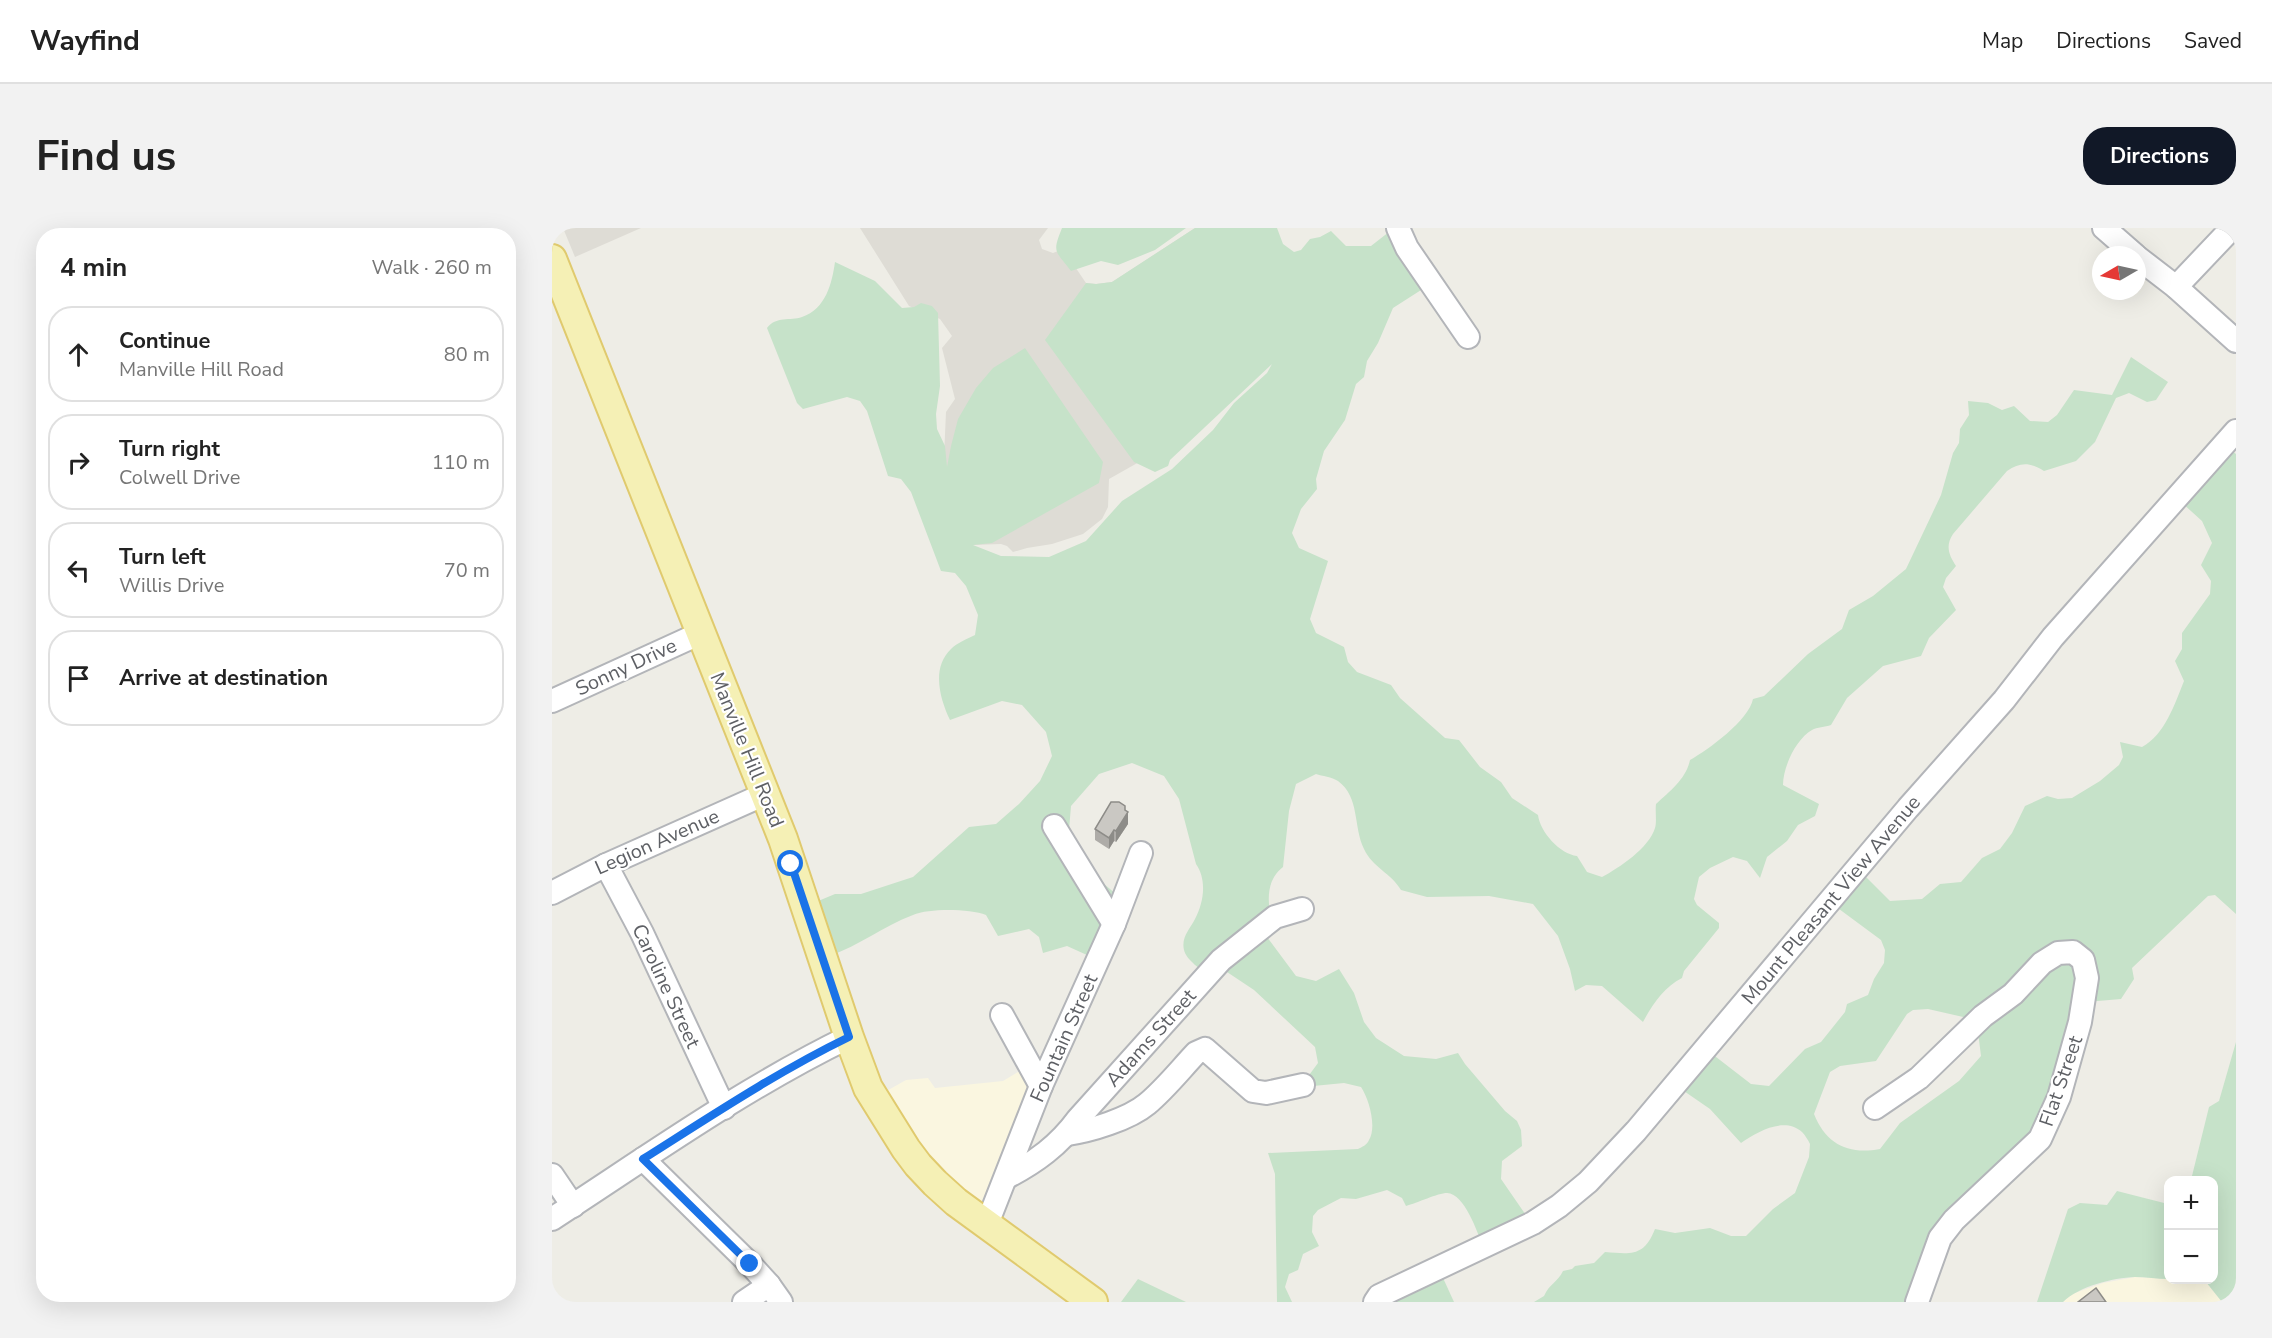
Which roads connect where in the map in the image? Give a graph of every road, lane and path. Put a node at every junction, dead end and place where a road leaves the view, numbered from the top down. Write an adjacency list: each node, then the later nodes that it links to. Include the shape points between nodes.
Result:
1 (1398, 228): 8 (street, via 1407,248)
2 (2104, 228): 4 (street)
3 (2232, 228): 7 (street)
4 (2125, 246)
5 (552, 259): 11 (main road, Manville Hill Road)
6 (2146, 264): 7 (street)
7 (2176, 287): 9 (street)
8 (1468, 337)
9 (2236, 341)
10 (2236, 432): 36 (street, Mount Pleasant View Avenue, via 2053,637 2004,700 1636,1131 1588,1182 1533,1222 1379,1296)
11 (701, 633): 12 (street, Sonny Drive); 13 (main road, Manville Hill Road)
12 (552, 701)
13 (765, 794): 16 (street, Legion Avenue); 21 (main road, Manville Hill Road)
14 (1054, 825): 19 (street)
15 (1141, 853): 19 (street, Fountain Street)
16 (606, 865): 17 (street, Legion Avenue); 24 (street, Caroline Street)
17 (552, 893)
18 (1302, 909): 26 (street, Adams Street, via 1275,917 1221,960)
19 (1114, 924): 23 (street, Fountain Street)
20 (1002, 1015): 23 (street)
21 (849, 1037): 24 (street); 32 (main road, Manville Hill Road, via 868,1088 918,1165 956,1202)
22 (1303, 1085): 26 (street, via 1266,1093 1253,1091 1205,1049 1196,1053 1146,1105 1118,1120)
23 (1041, 1086): 29 (street, Fountain Street)
24 (724, 1108): 27 (street)
25 (1875, 1108): 37 (street, Flat Street, via 1919,1078 2042,963 2058,953 2073,952 2083,960 2087,978 2080,1022 2059,1097 2040,1139 1940,1238)
26 (1067, 1134): 29 (street, Adams Street, via 1036,1162)
27 (643, 1159): 30 (street); 33 (street)
28 (552, 1175): 30 (street)
29 (1007, 1177): 32 (street, Fountain Street)
30 (573, 1206): 31 (street)
31 (552, 1219)
32 (987, 1224): 35 (main road, Manville Hill Road)
33 (775, 1293): 34 (street)
34 (744, 1302)
35 (1093, 1302)
36 (1375, 1302)
37 (1917, 1302)

